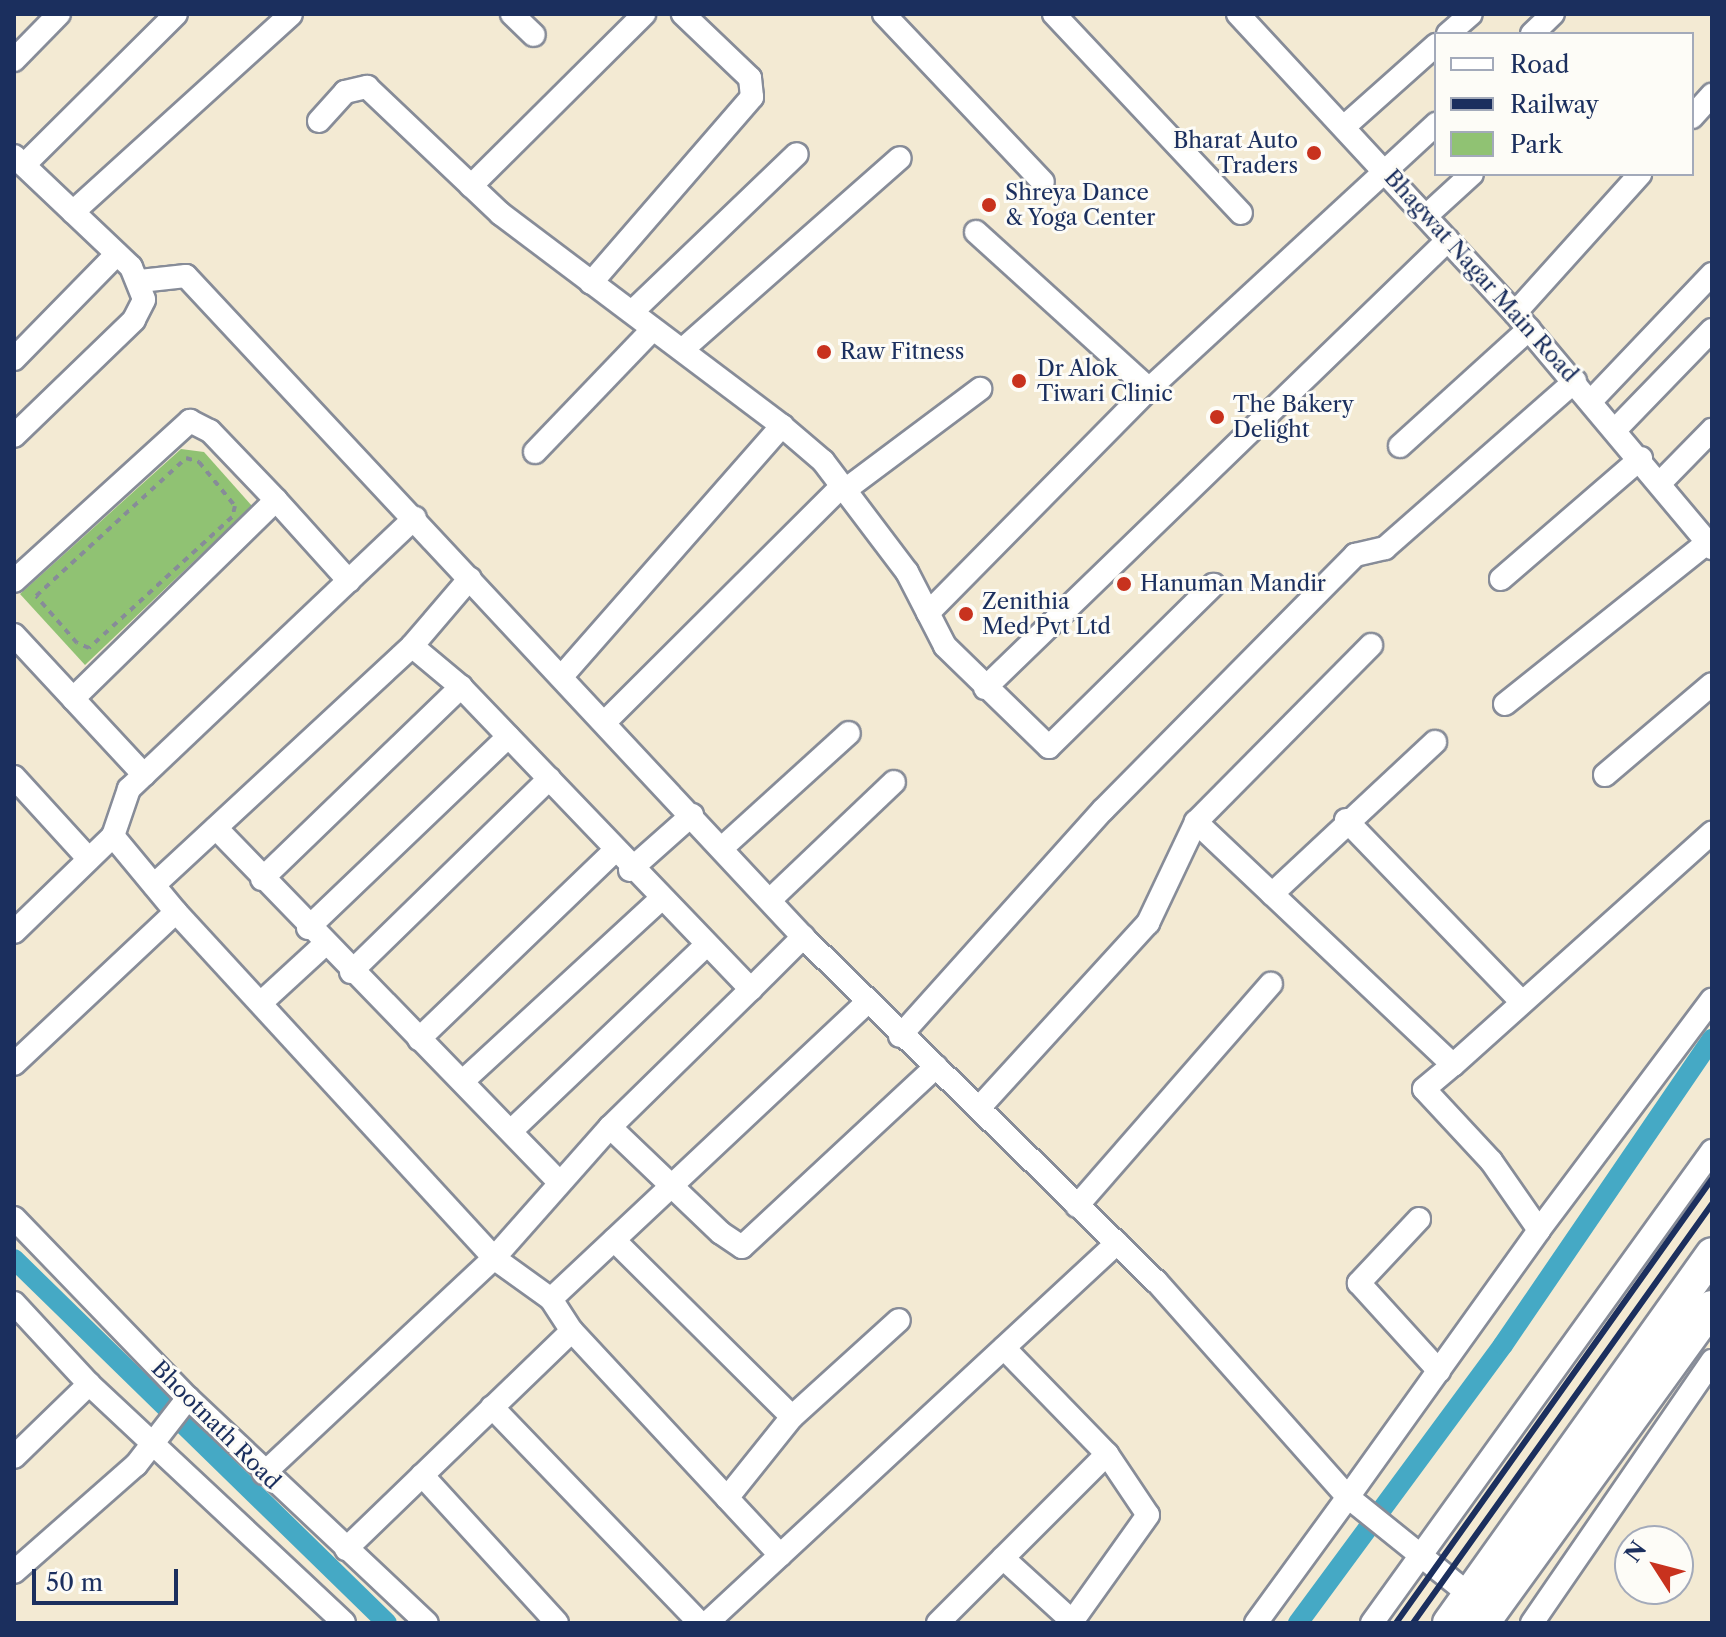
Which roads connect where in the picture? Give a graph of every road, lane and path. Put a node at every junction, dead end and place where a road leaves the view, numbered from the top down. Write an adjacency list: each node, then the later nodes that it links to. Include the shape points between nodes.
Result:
1 (59, 14): 16 (street)
2 (176, 14): 24 (street)
3 (291, 14): 30 (street)
4 (512, 14): 14 (street)
5 (644, 14): 29 (street)
6 (683, 14): 38 (street, via 750,78 752,97)
7 (884, 14): 28 (street)
8 (1054, 14): 31 (street)
9 (1238, 14): 20 (street, Bhagwat Nagar Main Road)
10 (1471, 14): 12 (street)
11 (1553, 14): 13 (street)
12 (1450, 32)
13 (1534, 32)
14 (534, 35)
15 (1434, 47): 20 (street)
16 (14, 60)
17 (1712, 95): 18 (street)
18 (1694, 115)
19 (319, 121): 29 (street, via 345,92 367,87)
20 (1345, 126): 25 (street, Bhagwat Nagar Main Road)
21 (1434, 126): 25 (street)
22 (797, 154): 39 (street)
23 (900, 158): 43 (street)
24 (19, 160): 30 (street)
25 (1387, 170): 32 (street, Bhagwat Nagar Main Road); 47 (street)
26 (1470, 176): 32 (street)
27 (1638, 176): 40 (street)
28 (1043, 182)
29 (471, 186): 38 (street)
30 (73, 212): 35 (street)
31 (1241, 213)
32 (1426, 216): 34 (street, Bhagwat Nagar Main Road)
33 (976, 232): 47 (street)
34 (1448, 240): 40 (street, Bhagwat Nagar Main Road); 74 (street)
35 (117, 254): 37 (street); 44 (street)
36 (1712, 274): 48 (street)
37 (140, 281): 52 (street, via 144,300 134,320); 59 (street, via 186,276)
38 (591, 283): 39 (street)
39 (632, 312): 41 (street)
40 (1522, 321): 45 (street, Bhagwat Nagar Main Road); 53 (street)
41 (653, 329): 43 (street); 54 (street)
42 (1712, 330): 50 (street)
43 (682, 350): 49 (street)
44 (14, 359)
45 (1575, 381): 48 (street, Bhagwat Nagar Main Road); 114 (street, via 1385,548 1355,555 1103,810)
46 (980, 389): 57 (street)
47 (1149, 389): 67 (street)
48 (1592, 400): 50 (street, Bhagwat Nagar Main Road)
49 (782, 426): 57 (street); 71 (street)
50 (1616, 429): 55 (street, Bhagwat Nagar Main Road)
51 (1712, 430): 56 (street)
52 (14, 436)
53 (1400, 446)
54 (535, 452)
55 (1641, 458): 56 (street, Bhagwat Nagar Main Road); 62 (street)
56 (1661, 482): 60 (street, Bhagwat Nagar Main Road)
57 (844, 488): 67 (street); 77 (street)
58 (276, 500): 63 (street, via 210,431 190,421); 64 (street); 75 (street)
59 (415, 518): 61 (street); 64 (street)
60 (1710, 545): 76 (street)
61 (470, 578): 70 (street); 71 (street)
62 (1501, 579)
63 (14, 581)
64 (349, 581): 81 (street)
65 (1213, 585): 74 (street, via 1049,747)
66 (36, 596): 66 (path, via 186,458 199,462 235,506 89,648)
67 (928, 613): 74 (street, via 945,646)
68 (14, 635): 75 (street)
69 (1371, 645): 88 (street)
70 (412, 646): 73 (street); 89 (street)
71 (563, 675): 77 (street)
72 (1712, 684): 82 (street)
73 (461, 687): 79 (street); 96 (street)
74 (985, 688)
75 (73, 699): 81 (street)
76 (1505, 704)
77 (606, 721): 86 (street)
78 (849, 733): 92 (street)
79 (508, 737): 84 (street); 102 (street)
80 (1435, 742): 87 (street)
81 (144, 775): 91 (street, via 129,789)
82 (1605, 775)
83 (14, 777): 94 (street)
84 (549, 779): 93 (street); 107 (street)
85 (894, 782): 99 (street)
86 (692, 815): 92 (street); 95 (street)
87 (1346, 820): 98 (street); 113 (street)
88 (1196, 822): 98 (street); 120 (street, via 1148,923)
89 (216, 828): 96 (street); 97 (street)
90 (1712, 833): 113 (street)
91 (113, 836): 94 (street); 97 (street)
92 (722, 848): 99 (street)
93 (613, 852): 95 (street); 115 (street)
94 (89, 859): 103 (street)
95 (630, 870): 100 (street)
96 (262, 879): 102 (street)
97 (154, 885): 101 (street)
98 (1272, 894): 117 (street)
99 (770, 900): 104 (street)
100 (659, 901): 106 (street); 119 (street)
101 (176, 912): 111 (street); 116 (street)
102 (308, 928): 105 (street)
103 (14, 932)
104 (803, 937): 109 (street); 112 (street)
105 (324, 945): 107 (street); 111 (street)
106 (706, 945): 109 (street); 122 (street)
107 (351, 972): 115 (street)
108 (1271, 984): 126 (street)
109 (751, 989): 121 (street)
110 (1712, 1000): 129 (street)
111 (263, 1001): 133 (street)
112 (867, 1002): 114 (street); 125 (street)
113 (1522, 1002): 117 (street)
114 (900, 1036): 118 (street)
115 (419, 1039): 119 (street)
116 (14, 1064)
117 (1453, 1065): 129 (street, via 1424,1089 1491,1161)
118 (936, 1067): 120 (street); 125 (street, via 742,1247)
119 (463, 1081): 122 (street)
120 (979, 1108): 126 (street)
121 (610, 1127): 124 (street); 125 (street)
122 (511, 1131): 124 (street)
123 (1712, 1151): 158 (street)
124 (560, 1183): 133 (street)
125 (674, 1183): 130 (street)
126 (1077, 1206): 131 (street)
127 (14, 1218): 145 (street, Bhootnath Road)
128 (1419, 1219): 143 (street, via 1359,1283)
129 (1539, 1230): 143 (street)
130 (614, 1240): 134 (street); 147 (street)
131 (1117, 1243): 140 (street); 154 (street)
132 (1712, 1254): 160 (highway)
133 (494, 1258): 134 (street); 151 (street)
134 (551, 1299): 138 (street)
135 (14, 1303): 144 (street)
136 (1712, 1307): 142 (highway)
137 (899, 1320): 147 (street)
138 (572, 1331): 146 (street); 153 (street)
139 (1712, 1341): 142 (highway)
140 (1004, 1348): 150 (street); 156 (street)
141 (1712, 1361): 171 (street)
142 (1672, 1362): 160 (highway)
143 (1439, 1371): 154 (street)
144 (89, 1384): 148 (street); 149 (street)
145 (182, 1405): 148 (street); 151 (street, Bhootnath Road)
146 (492, 1407): 152 (street); 165 (street)
147 (792, 1417): 153 (street)
148 (155, 1438): 159 (street); 162 (street)
149 (16, 1452)
150 (1107, 1454): 157 (street); 161 (street, via 1148,1515)
151 (264, 1473): 155 (street, Bhootnath Road)
152 (422, 1475): 155 (street); 164 (street)
153 (727, 1498): 156 (street)
154 (1351, 1500): 158 (street); 168 (street)
155 (346, 1549): 163 (street, Bhootnath Road)
156 (780, 1555): 166 (street)
157 (1003, 1558): 161 (street); 167 (street)
158 (1418, 1558): 160 (street); 169 (street)
159 (14, 1572)
160 (1477, 1609): 170 (highway)
161 (1072, 1622)
162 (344, 1623)
163 (427, 1623)
164 (557, 1623)
165 (700, 1623)
166 (707, 1623)
167 (938, 1623)
168 (1256, 1623)
169 (1372, 1623)
170 (1449, 1623)
171 (1532, 1623)

